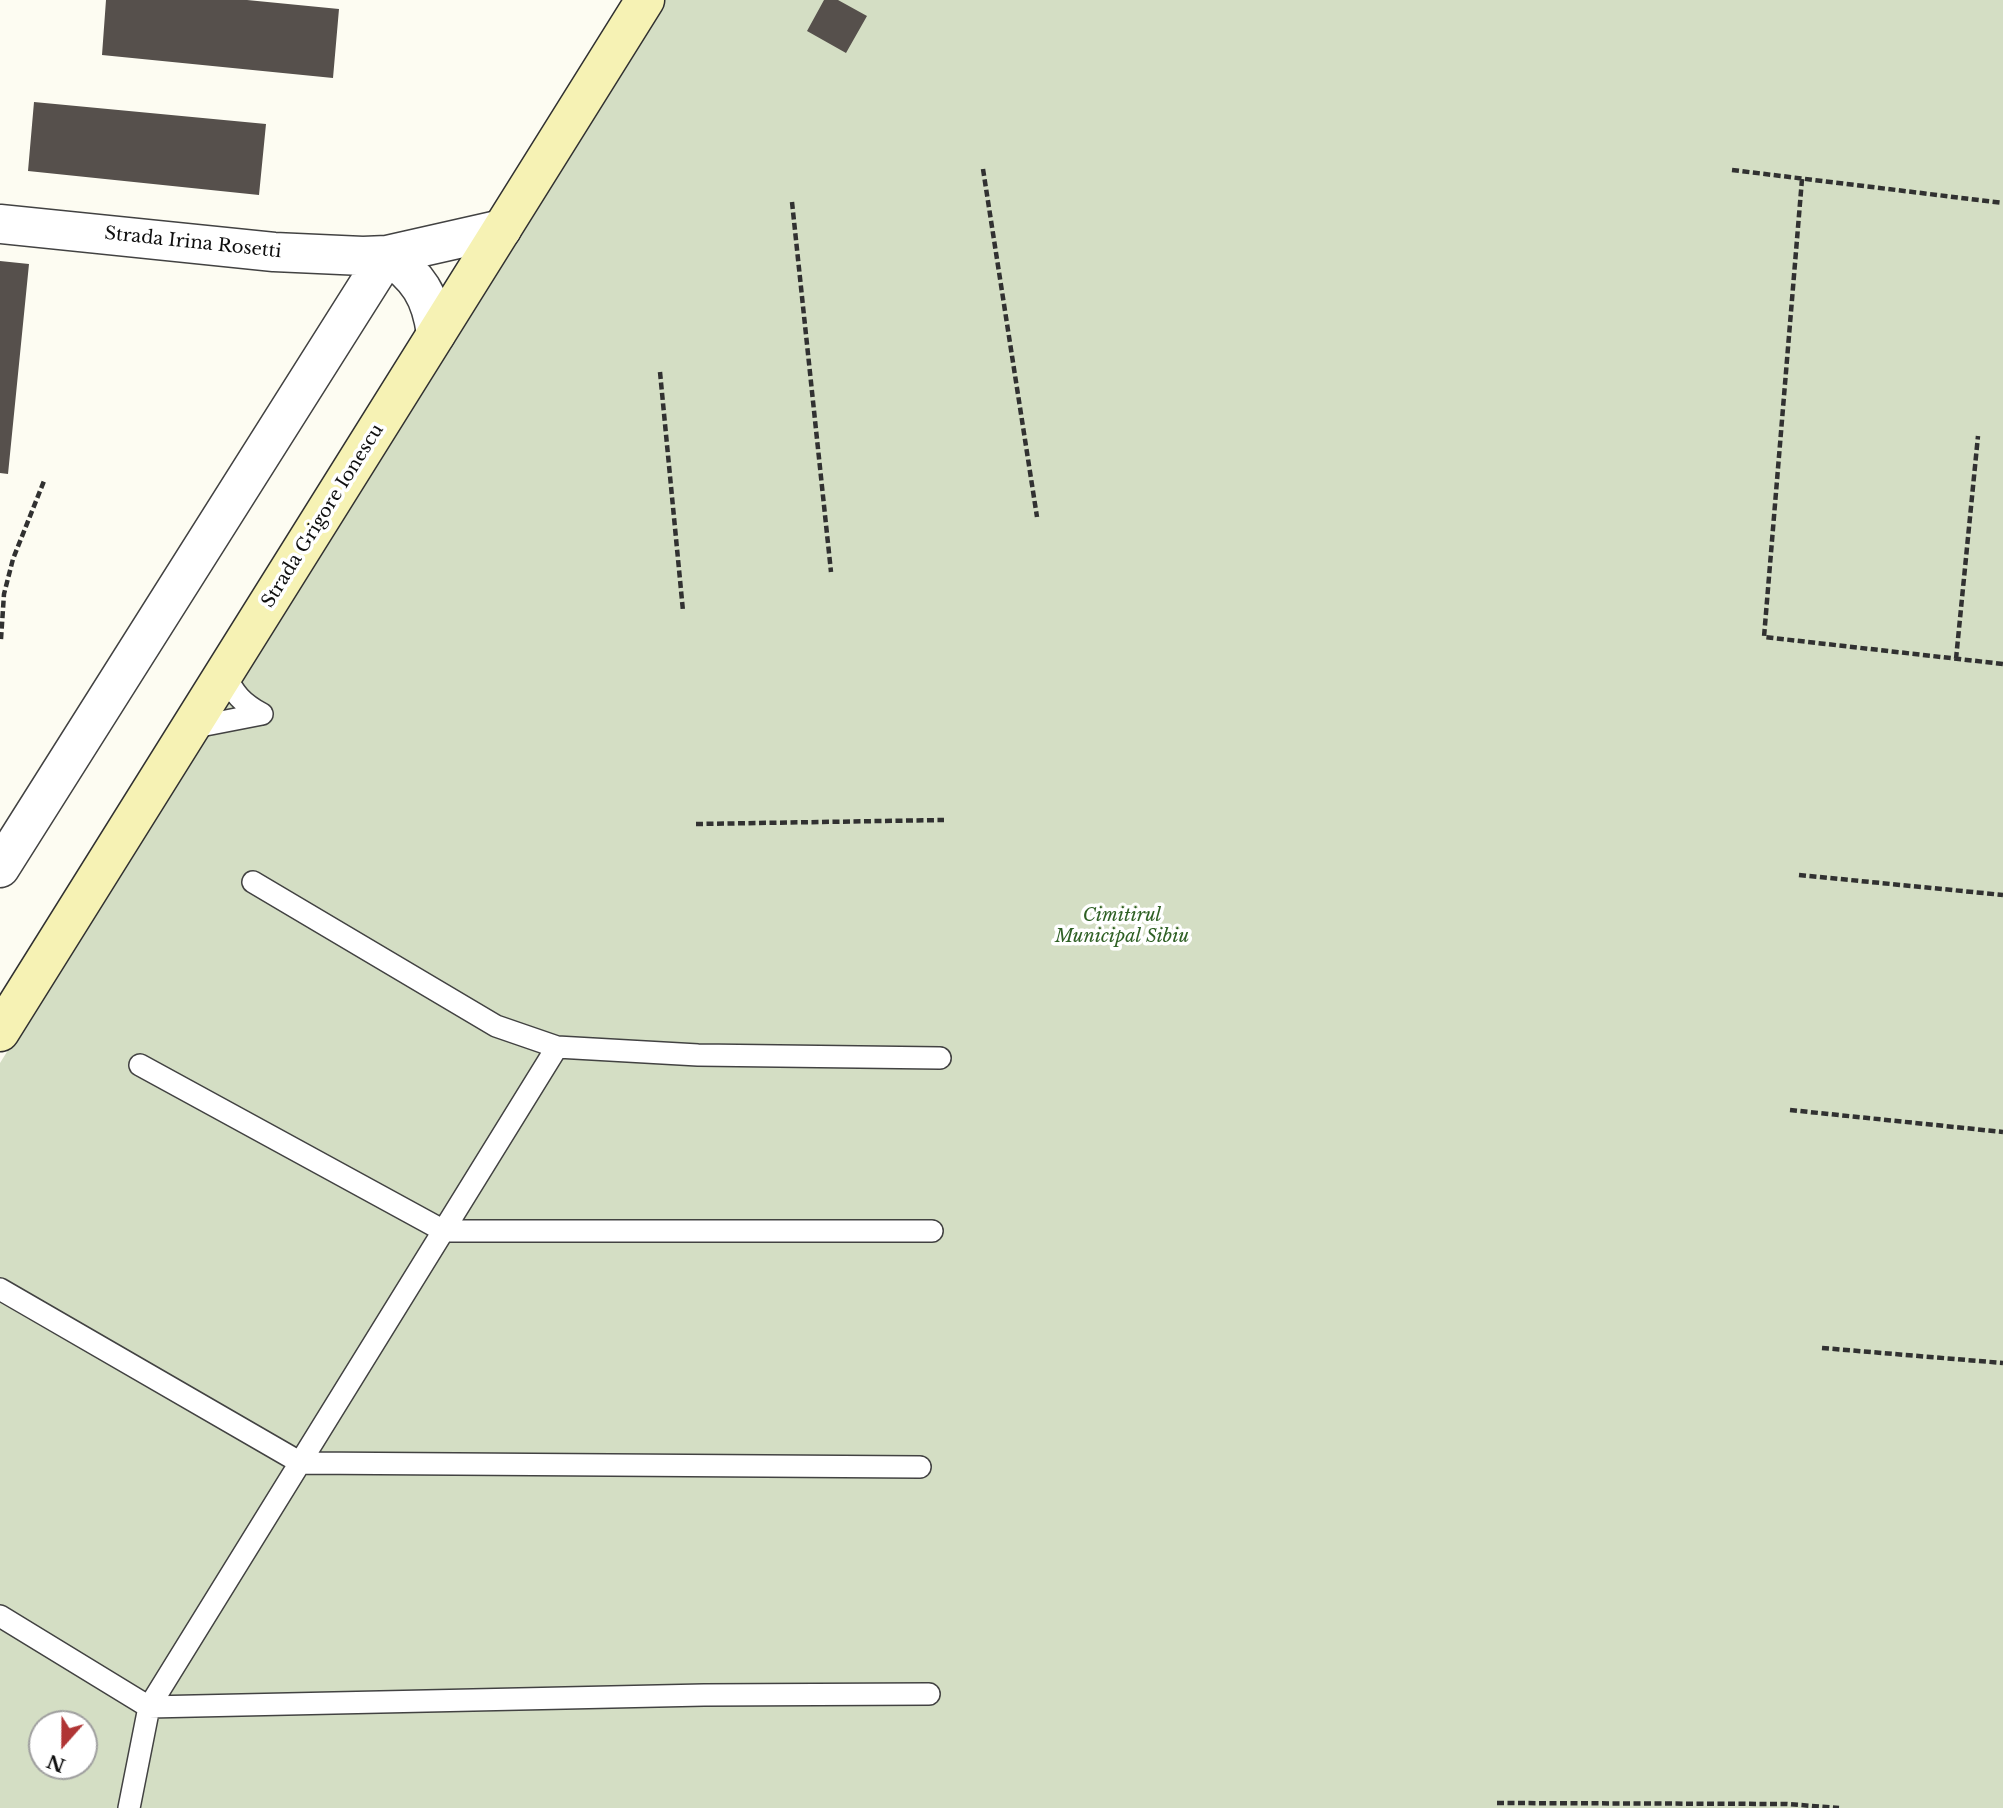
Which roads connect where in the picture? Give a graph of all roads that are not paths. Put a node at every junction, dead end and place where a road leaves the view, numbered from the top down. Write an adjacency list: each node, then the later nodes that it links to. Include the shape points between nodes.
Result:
1 (645, 0): 3 (main road, Strada Grigore Ionescu)
2 (0, 224): 4 (street, Strada Irina Rosetti, via 274,252)
3 (502, 229): 4 (street, Strada Irina Rosetti); 5 (main road, Strada Grigore Ionescu)
4 (387, 255): 5 (street, via 408,269 425,292); 8 (street)
5 (436, 334): 6 (main road, Strada Grigore Ionescu)
6 (224, 673): 7 (main road, Strada Grigore Ionescu); 7 (lane, via 244,704 262,714)
7 (190, 728): 11 (main road, Strada Grigore Ionescu)
8 (17, 812): 9 (street)
9 (0, 868)
10 (253, 882): 12 (lane, via 496,1026)
11 (0, 1032)
12 (557, 1047): 13 (lane, via 698,1055); 15 (lane)
13 (940, 1058)
14 (140, 1065): 15 (lane)
15 (444, 1231): 16 (lane); 18 (lane)
16 (932, 1231)
17 (0, 1289): 18 (lane)
18 (301, 1463): 19 (lane); 22 (lane)
19 (920, 1467)
20 (0, 1616): 22 (lane)
21 (929, 1693): 22 (lane)
22 (149, 1707): 23 (lane)
23 (130, 1808)

